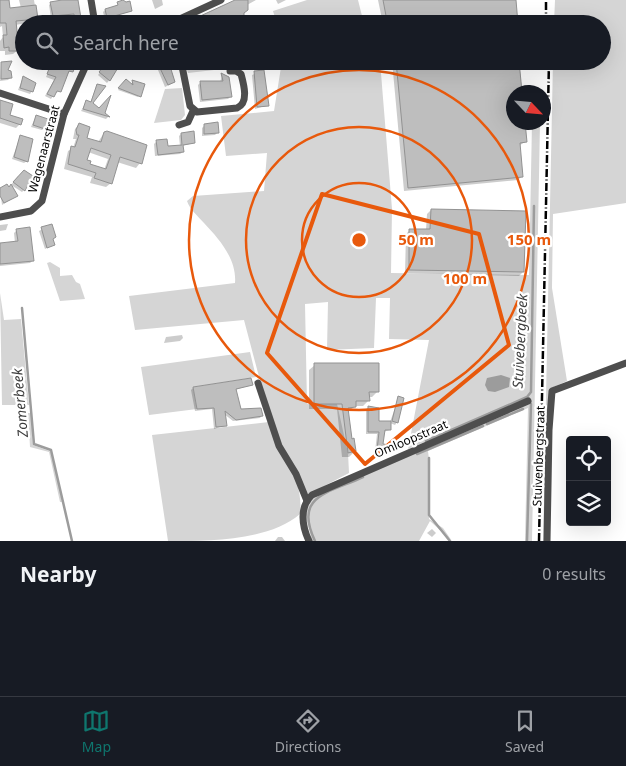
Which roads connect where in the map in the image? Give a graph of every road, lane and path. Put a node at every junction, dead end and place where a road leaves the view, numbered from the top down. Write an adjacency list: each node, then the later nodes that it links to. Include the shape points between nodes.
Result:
1 (91, 0): 3 (street)
2 (221, 0): 4 (street)
3 (94, 15)
4 (188, 15)
5 (84, 70): 10 (street, Wagenaarstraat)
6 (183, 70): 9 (street)
7 (230, 71): 9 (street, via 237,71 242,76 244,98 241,106)
8 (0, 93): 10 (street)
9 (193, 111): 11 (street, via 188,122)
10 (64, 114): 12 (street, Wagenaarstraat, via 40,204 31,211)
11 (179, 125)
12 (0, 217)
13 (626, 363): 18 (street, Stuivenbergstraat, via 552,391)
14 (258, 383): 16 (street, via 279,446)
15 (528, 401): 16 (street, Omloopstraat, via 321,490)
16 (307, 501): 17 (street, via 303,519)
17 (309, 541)
18 (547, 541)

